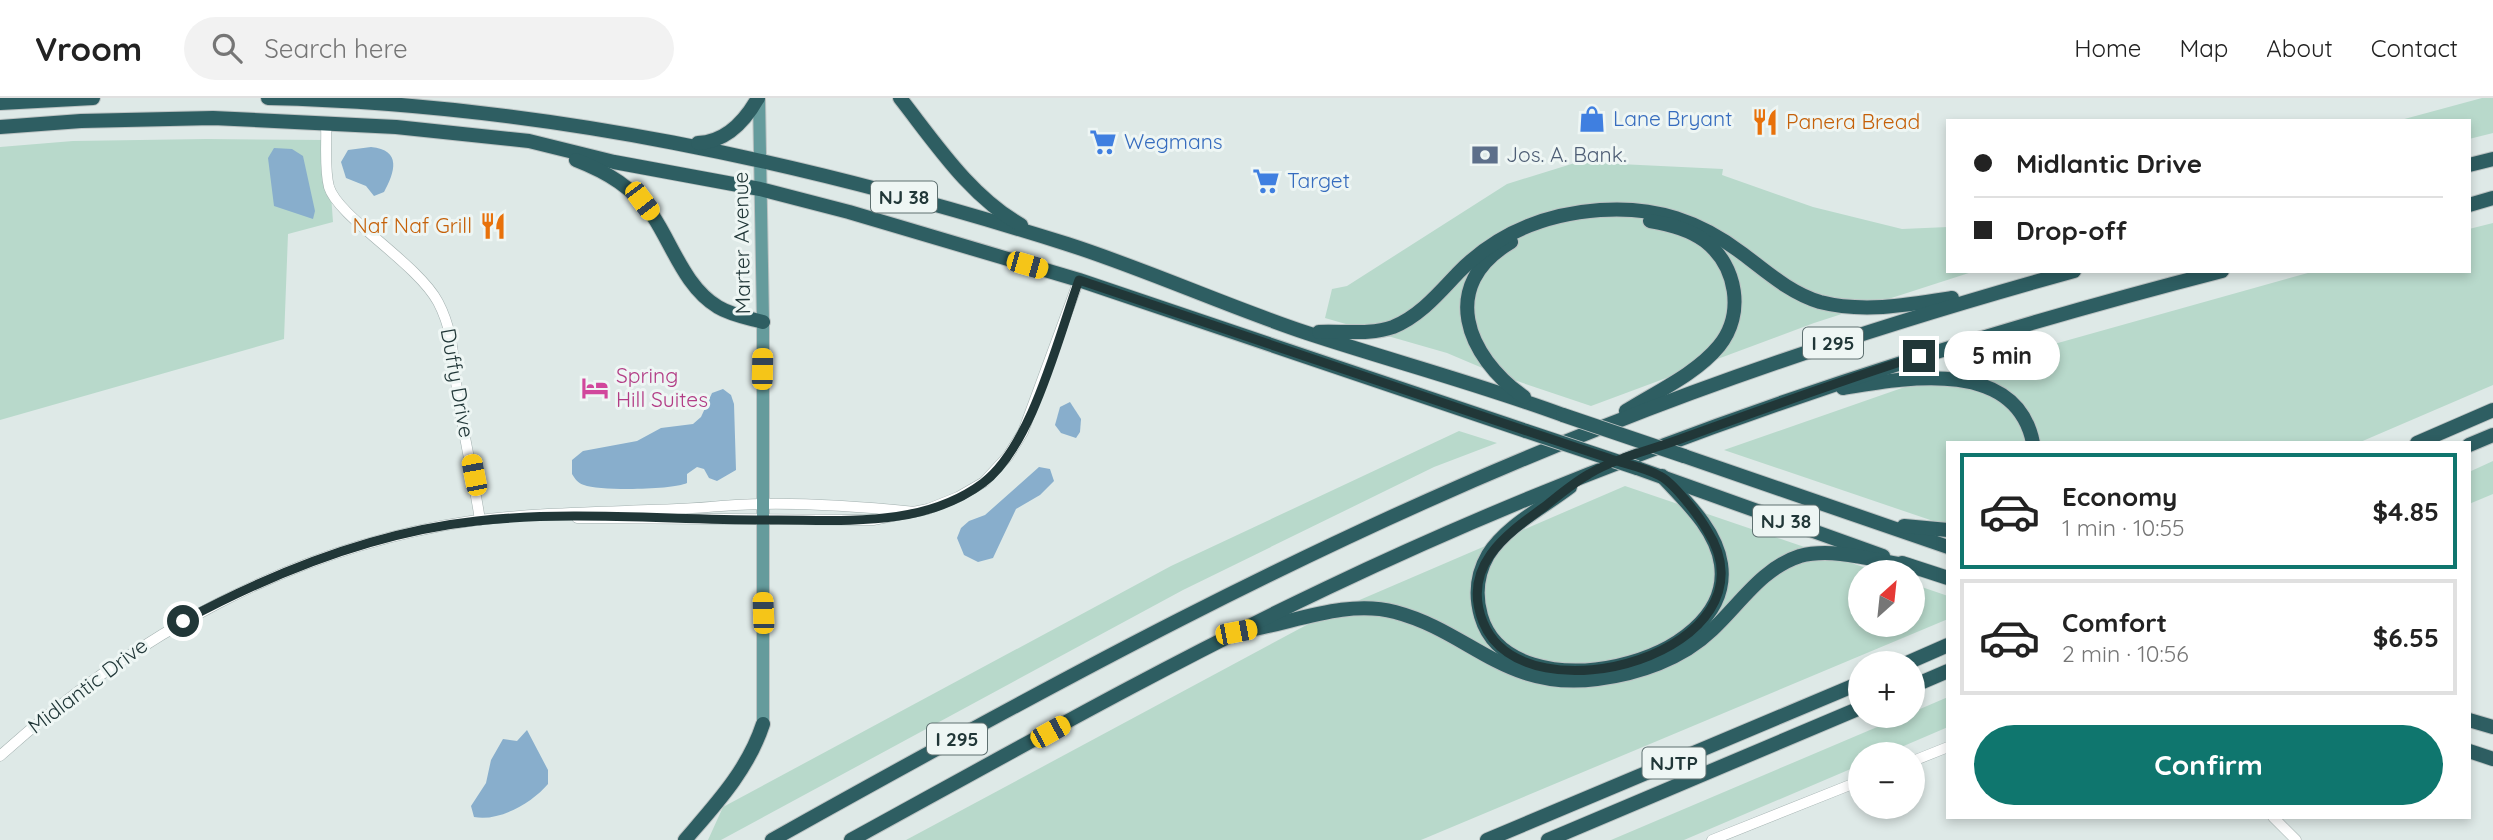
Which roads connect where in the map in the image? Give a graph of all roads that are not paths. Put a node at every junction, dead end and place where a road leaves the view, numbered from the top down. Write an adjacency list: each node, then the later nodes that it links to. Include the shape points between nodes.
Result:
1 (93, 98): 5 (highway)
2 (268, 98): 9 (highway, NJ 38, via 470,111)
3 (759, 98): 9 (highway, via 743,120 719,140); 11 (main road, Marter Avenue)
4 (900, 98): 16 (highway, via 987,203)
5 (0, 103)
6 (326, 123): 7 (highway, NJ 38, via 213,118); 8 (highway, NJ 38); 36 (street, Duffy Drive, via 332,193 412,268 444,315 455,356)
7 (0, 127)
8 (529, 141): 13 (highway, NJ 38); 21 (highway, via 626,186 654,218 684,271 706,297 727,312)
9 (687, 144): 11 (highway, NJ 38)
10 (2493, 159): 12 (highway)
11 (760, 160): 13 (main road, Marter Avenue); 16 (highway, NJ 38)
12 (2471, 165)
13 (760, 189): 19 (highway, NJ 38); 21 (main road, Marter Avenue)
14 (2493, 198): 15 (highway)
15 (2471, 204)
16 (1040, 236): 22 (highway, NJ 38)
17 (2066, 273): 20 (highway, I 295)
18 (2215, 273): 23 (highway, I 295, via 2009,329)
19 (1079, 280): 32 (highway, NJ 38, bridge); 34 (street, Midlantic Drive, via 1023,432 1008,456 984,482)
20 (1994, 292): 22 (highway, via 1885,307 1819,302 1778,282 1691,221 1655,212 1602,210 1544,219 1506,234 1474,258 1417,314 1394,327); 26 (highway, I 295, via 1760,368)
21 (764, 322): 33 (main road, Marter Avenue)
22 (1304, 332): 25 (highway, NJ 38)
23 (1800, 395): 28 (highway, via 1906,378 1963,381 1994,390 2011,402); 31 (highway, I 295)
24 (2493, 410): 29 (highway)
25 (1557, 413): 26 (highway, via 1509,386 1481,356 1467,309 1473,281 1483,263 1517,239 1562,224 1639,219 1686,230 1719,254 1729,271 1735,309 1729,329 1705,360); 38 (highway, NJ 38, bridge)
26 (1603, 426): 63 (highway, I 295, via 1236,591)
27 (2493, 435): 30 (highway)
28 (2032, 441)
29 (2422, 441)
30 (2471, 444)
31 (1590, 472): 32 (highway, via 1501,538 1481,571 1478,606 1493,639 1506,653 1544,668 1591,669 1638,659 1679,642 1708,615 1722,581 1716,545); 45 (highway, I 295, via 1382,562)
32 (1662, 476): 42 (highway, NJ 38)
33 (761, 504): 34 (street, Midlantic Drive); 35 (street, Midlantic Drive, via 603,509); 37 (main road, Marter Avenue)
34 (915, 512): 37 (street, Midlantic Drive, via 873,520)
35 (540, 517): 36 (street, Midlantic Drive); 37 (street, Midlantic Drive)
36 (480, 520): 57 (street, Midlantic Drive, via 370,545 243,591 120,659)
37 (761, 520): 53 (main road, Marter Avenue)
38 (1875, 523): 39 (highway); 40 (highway, NJ 38)
39 (1946, 530)
40 (1946, 546)
41 (1869, 560): 45 (highway, via 1822,553 1801,556 1762,579 1710,633 1689,648 1643,669 1596,680 1549,679 1507,668 1418,620 1370,608)
42 (1893, 560)
43 (1925, 571): 44 (highway, NJ 38)
44 (1946, 577)
45 (1236, 632): 64 (highway, I 295)
46 (1946, 646): 47 (highway)
47 (1925, 655)
48 (1946, 672): 49 (highway)
49 (1925, 681)
50 (1848, 688): 65 (highway, NJTP)
51 (1848, 713): 66 (highway, NJTP)
52 (2471, 721): 54 (highway)
53 (763, 724): 62 (highway, via 754,752)
54 (2493, 727)
55 (1946, 748): 58 (street)
56 (2471, 752): 59 (highway)
57 (0, 756)
58 (1925, 756)
59 (2493, 760)
60 (1848, 786): 67 (street)
61 (2275, 819): 68 (street)
62 (685, 840)
63 (772, 840)
64 (851, 840)
65 (1487, 840)
66 (1548, 840)
67 (1712, 840)
68 (2296, 840)

